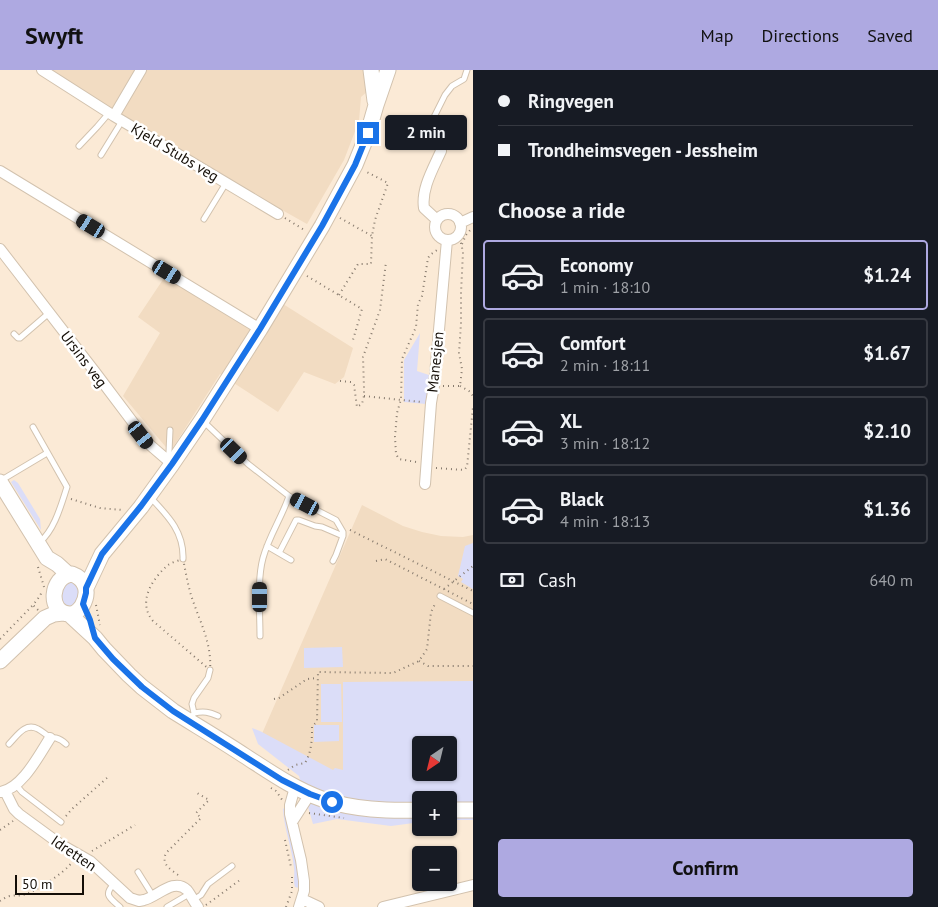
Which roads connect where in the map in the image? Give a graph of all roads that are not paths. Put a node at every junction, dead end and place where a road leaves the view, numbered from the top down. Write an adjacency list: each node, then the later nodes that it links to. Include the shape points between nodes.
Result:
1 (42, 70): 7 (street, Kjeld Stubs veg)
2 (141, 70): 7 (street)
3 (371, 70): 6 (main road)
4 (388, 70): 6 (main road)
5 (467, 70): 8 (lane, via 464,79 445,95)
6 (376, 104): 22 (main road, via 355,165)
7 (115, 116): 9 (lane, via 96,127); 11 (lane); 13 (street, Kjeld Stubs veg)
8 (432, 121)
9 (79, 146)
10 (441, 151): 17 (street, via 423,201 424,208)
11 (101, 155)
12 (0, 171): 22 (street)
13 (226, 183): 14 (street, Kjeld Stubs veg); 16 (lane)
14 (278, 214)
15 (473, 217): 18 (street)
16 (204, 218)
17 (437, 220): 18 (street, via 450,214); 19 (street, via 436,231)
18 (460, 223): 19 (street, via 459,234)
19 (447, 243): 29 (street, Manesjen)
20 (0, 249): 21 (street, Ursins veg)
21 (49, 313): 23 (lane, via 20,338); 28 (street, Ursins veg, via 150,445)
22 (260, 329): 24 (main road)
23 (14, 334)
24 (202, 420): 28 (main road); 32 (lane, via 248,464)
25 (33, 427): 27 (lane)
26 (170, 430): 28 (lane)
27 (47, 453): 30 (lane); 34 (lane, via 67,487 51,528)
28 (169, 462): 31 (main road)
29 (425, 484)
30 (1, 485): 34 (main road)
31 (148, 496): 37 (main road); 38 (lane, via 172,522 181,538)
32 (289, 496): 33 (lane, via 336,520); 35 (lane)
33 (343, 536): 36 (lane, via 299,520 294,523); 40 (lane)
34 (38, 544): 41 (main road)
35 (267, 546): 36 (lane); 50 (lane, via 261,566)
36 (279, 553): 39 (lane)
37 (102, 554): 42 (main road); 43 (main road)
38 (183, 559)
39 (291, 560)
40 (332, 561)
41 (43, 562): 42 (main road, via 57,564); 44 (main road, via 49,570)
42 (70, 574): 43 (main road, via 81,579); 44 (main road, via 59,580)
43 (86, 588): 46 (main road)
44 (54, 591): 47 (main road, via 56,605); 51 (main road)
45 (440, 596): 48 (lane)
46 (90, 602): 47 (main road, via 78,612); 49 (main road, via 90,620)
47 (66, 613): 49 (main road); 52 (main road, via 46,618)
48 (473, 613)
49 (98, 633): 55 (main road, via 113,659 142,687 159,701)
50 (260, 636)
51 (0, 650)
52 (0, 661)
53 (210, 670): 55 (lane, via 194,698)
54 (218, 716): 55 (lane, via 203,711)
55 (192, 717): 59 (main road)
56 (50, 738): 57 (lane, via 40,730 28,727); 58 (lane); 60 (street, Idretten)
57 (9, 744)
58 (66, 744)
59 (295, 780): 62 (main road); 67 (street, via 290,805)
60 (16, 785): 61 (street, Idretten); 66 (lane)
61 (2, 792): 70 (street, Idretten, via 19,814 90,861)
62 (310, 794): 63 (main road, via 363,808); 67 (street)
63 (412, 810)
64 (457, 810): 65 (main road)
65 (473, 810)
66 (61, 822)
67 (292, 822): 74 (street, via 304,880)
68 (232, 866): 73 (lane)
69 (138, 872): 72 (lane)
70 (114, 884): 72 (street, Idretten, via 135,900); 76 (lane, via 108,894)
71 (473, 885): 75 (street)
72 (153, 896): 73 (street, Idretten, via 173,886 182,887)
73 (193, 900): 77 (lane)
74 (300, 903): 78 (street)
75 (417, 903): 79 (street)
76 (120, 907)
77 (167, 907)
78 (319, 907)
79 (383, 907)

